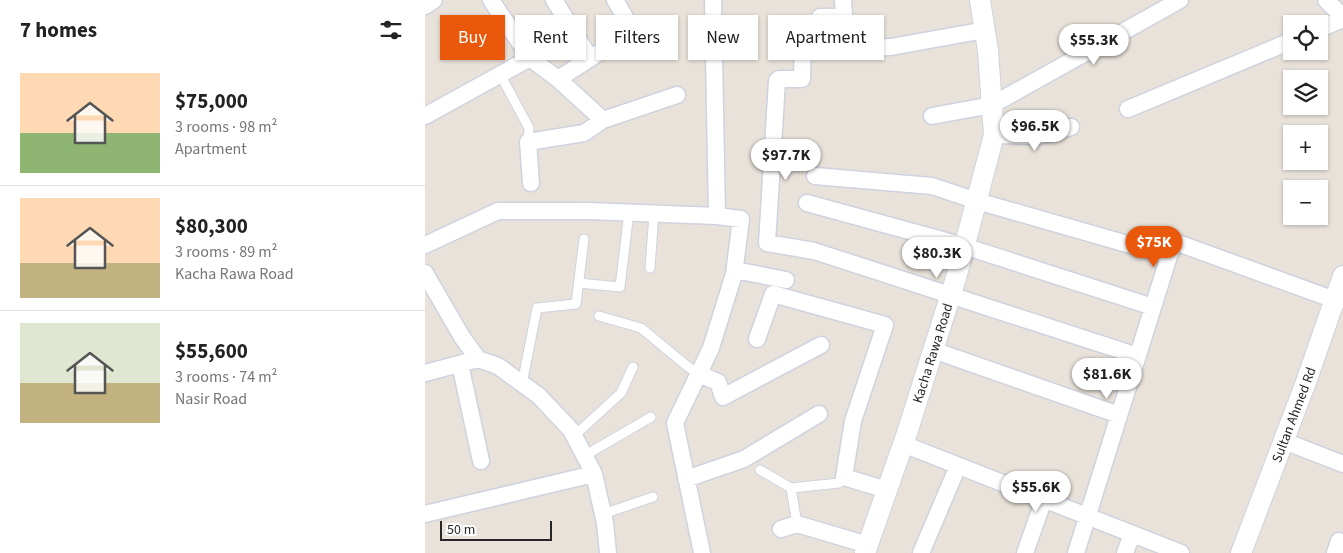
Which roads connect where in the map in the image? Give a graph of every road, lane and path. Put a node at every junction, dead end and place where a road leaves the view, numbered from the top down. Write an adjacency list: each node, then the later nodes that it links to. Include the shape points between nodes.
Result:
1 (434, 0): 10 (street)
2 (491, 0): 14 (street)
3 (553, 0): 17 (street)
4 (615, 0): 17 (street, via 626,19 625,36)
5 (713, 0): 37 (street)
6 (843, 0): 48 (street, via 843,17 820,17 820,38 803,38 802,79 777,81 767,242 814,251)
7 (980, 0): 13 (street, Kacha Rawa Road)
8 (1181, 0): 23 (street)
9 (1327, 0): 11 (street)
10 (425, 6)
11 (1343, 18): 12 (street)
12 (1328, 25)
13 (985, 30): 16 (street); 23 (street, Kacha Rawa Road)
14 (515, 36)
15 (1283, 44): 24 (street)
16 (884, 47)
17 (590, 58): 21 (street)
18 (526, 60): 20 (street)
19 (533, 60): 21 (street)
20 (500, 74): 25 (street); 30 (lane, via 529,128)
21 (557, 79): 27 (street)
22 (677, 95): 27 (street)
23 (992, 105): 26 (street); 29 (street, Kacha Rawa Road)
24 (1127, 109)
25 (425, 116)
26 (932, 116)
27 (603, 120): 30 (street, via 585,133)
28 (1071, 127): 29 (street, via 1038,136)
29 (995, 135): 33 (street, Kacha Rawa Road)
30 (529, 142): 32 (street)
31 (815, 176): 33 (street, via 932,186)
32 (531, 183)
33 (977, 201): 40 (street, Kacha Rawa Road); 41 (street)
34 (807, 203): 40 (street)
35 (629, 212): 36 (street); 39 (street, via 498,211); 47 (lane, via 621,287)
36 (653, 213): 37 (street); 42 (lane)
37 (717, 216): 43 (street, via 741,220)
38 (584, 239): 47 (lane)
39 (425, 246)
40 (964, 246): 48 (street, Kacha Rawa Road); 50 (street)
41 (1169, 256): 49 (street, via 1175,242); 50 (street)
42 (650, 268)
43 (735, 270): 46 (street); 60 (street, via 711,348)
44 (425, 273): 56 (street)
45 (1343, 276): 49 (street, Sultan Ahmed Rd)
46 (786, 280)
47 (579, 284): 61 (lane, via 576,304 537,308)
48 (950, 296): 54 (street, Kacha Rawa Road); 55 (street)
49 (1335, 300): 66 (street, Sultan Ahmed Rd)
50 (1153, 307): 55 (street)
51 (599, 316): 60 (lane, via 641,328)
52 (757, 339): 74 (street, via 773,294 885,325 853,421)
53 (821, 344): 60 (street, via 723,397 718,382)
54 (933, 350): 63 (street); 67 (street, Kacha Rawa Road)
55 (1138, 356): 63 (street)
56 (478, 360): 57 (street); 61 (street, via 498,366)
57 (460, 364): 59 (street); 69 (street)
58 (633, 368): 65 (lane, via 621,393)
59 (425, 373)
60 (698, 374): 75 (street, via 675,423)
61 (522, 384): 65 (street, via 539,396)
62 (819, 414): 75 (street, via 744,459)
63 (1119, 415): 82 (street)
64 (651, 417): 68 (lane)
65 (574, 436): 68 (street)
66 (1284, 441): 70 (street); 93 (street, Sultan Ahmed Rd)
67 (903, 444): 71 (street); 77 (street, Kacha Rawa Road)
68 (585, 456): 73 (street)
69 (481, 461)
70 (1343, 464)
71 (958, 466): 79 (street); 88 (street)
72 (760, 470): 76 (lane)
73 (594, 474): 80 (street); 81 (street)
74 (844, 477): 76 (lane, via 839,483); 77 (street)
75 (687, 479): 87 (street)
76 (791, 488): 83 (lane)
77 (887, 490): 85 (street, Kacha Rawa Road)
78 (653, 497): 81 (lane)
79 (1044, 499): 82 (street); 89 (street)
80 (425, 514)
81 (603, 514): 86 (street)
82 (1087, 516): 84 (street); 90 (street)
83 (789, 526): 85 (street)
84 (1132, 534): 91 (street); 92 (street)
85 (866, 549)
86 (605, 552)
87 (702, 553)
88 (921, 553)
89 (1025, 553)
90 (1076, 553)
91 (1125, 553)
92 (1181, 553)
93 (1241, 553)

